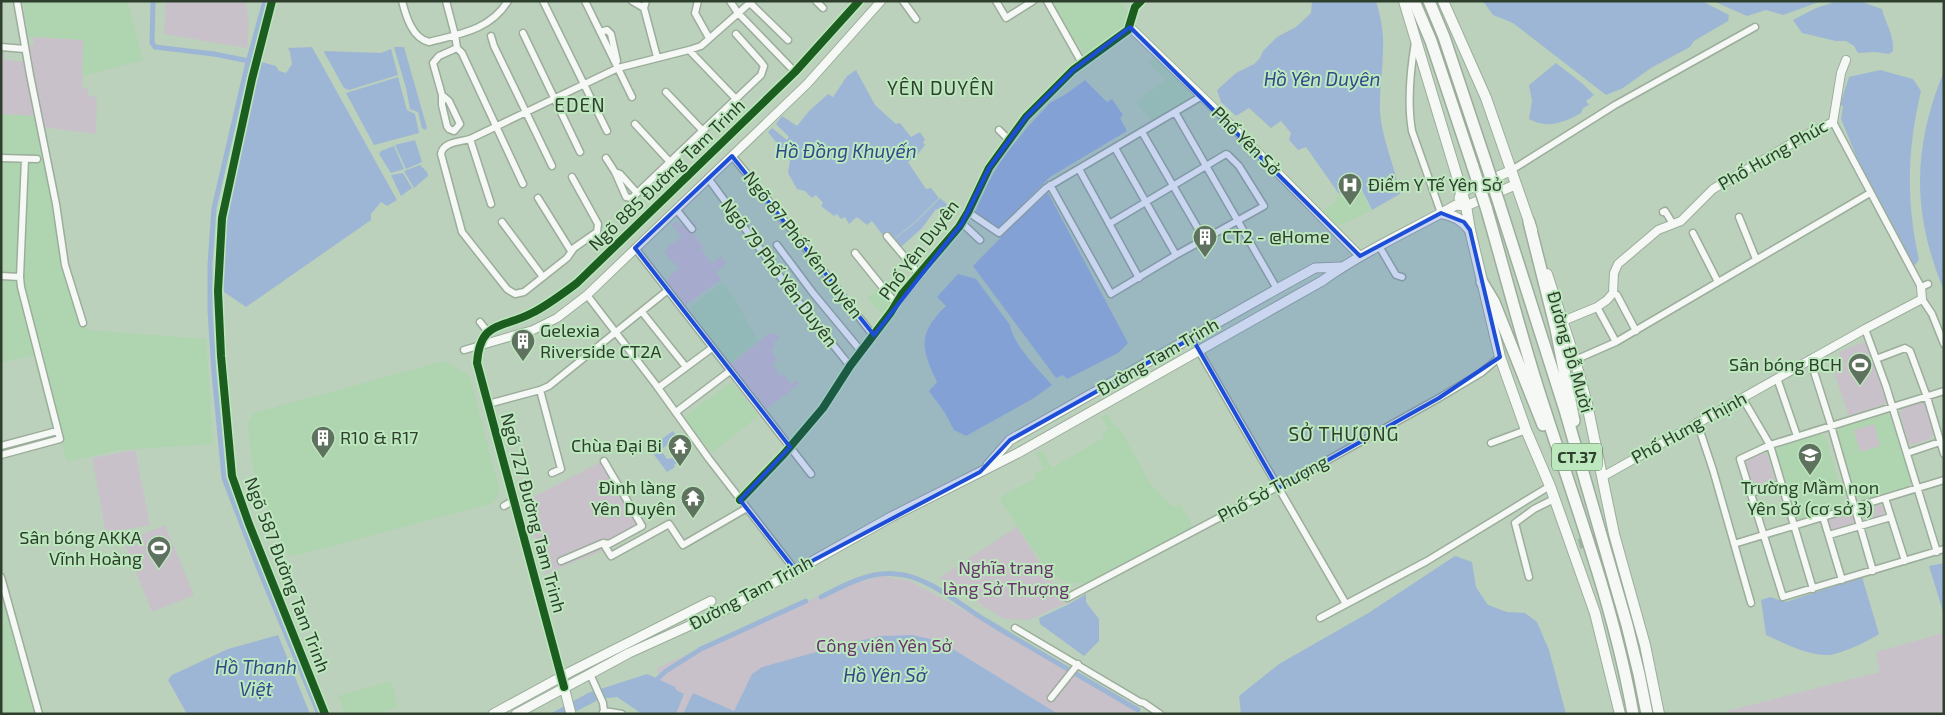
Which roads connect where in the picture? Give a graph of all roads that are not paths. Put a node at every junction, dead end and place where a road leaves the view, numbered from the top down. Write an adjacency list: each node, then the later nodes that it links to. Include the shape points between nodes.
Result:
1 (18, 1): 39 (street)
2 (272, 1): 238 (street, Ngõ 587 Đường Tam Trinh, via 222,218 218,291 221,356 232,476)
3 (402, 1): 32 (street, via 409,23 425,41)
4 (508, 1): 32 (street, via 497,17)
5 (586, 1): 44 (street)
6 (632, 1): 24 (street)
7 (698, 1): 35 (street, via 695,13)
8 (730, 1): 26 (street)
9 (816, 1): 25 (street)
10 (859, 1): 45 (street, Ngõ 885 Đường Tam Trinh)
11 (881, 1): 47 (street, Ngõ 885 Đường Tam Trinh)
12 (903, 1): 27 (street)
13 (996, 1): 14 (street, via 1006,18)
14 (1033, 1)
15 (1047, 1): 43 (street)
16 (1141, 1): 28 (street, via 1134,10)
17 (1404, 1): 34 (main road)
18 (1414, 1): 191 (highway, CT.37, bridge, via 1431,41 1486,207)
19 (1429, 1): 195 (highway, CT.37, bridge, via 1499,203 1559,392)
20 (1443, 1): 76 (main road, Đường Đỗ Mười, via 1486,98)
21 (448, 2): 32 (street)
22 (543, 2): 46 (street)
23 (751, 2): 26 (street); 36 (street)
24 (645, 5): 41 (street)
25 (823, 8)
26 (738, 13): 35 (street); 45 (street)
27 (916, 19)
28 (1130, 27): 43 (street, Phố Yên Duyên); 50 (street, Phố Yên Sở)
29 (1755, 27): 76 (street, via 1615,105)
30 (524, 33): 52 (street)
31 (736, 34): 53 (street, via 764,66 761,75)
32 (455, 35): 38 (street)
33 (491, 36): 54 (street)
34 (1416, 37): 84 (main road); 94 (street, via 1409,95 1410,118)
35 (709, 38): 40 (street)
36 (788, 40)
37 (1, 47): 39 (street)
38 (457, 48): 49 (street, via 439,56 433,63); 58 (street)
39 (25, 49): 139 (street, via 66,265)
40 (689, 50): 41 (street); 53 (street)
41 (657, 57): 44 (street)
42 (1846, 60): 56 (street, Phố Hưng Phúc)
43 (1082, 63): 64 (street, Phố Yên Duyên, via 1026,117)
44 (618, 68): 46 (street); 51 (street)
45 (795, 72): 47 (street); 105 (street, Ngõ 885 Đường Tam Trinh)
46 (583, 83): 52 (street); 60 (street)
47 (807, 84): 67 (street, Ngõ 885 Đường Tam Trinh)
48 (666, 92): 61 (street)
49 (442, 95): 49 (street, via 447,126 454,131 460,124 449,101)
50 (1202, 96): 55 (street); 115 (street, Phố Yên Sở)
51 (632, 97)
52 (554, 98): 54 (street); 66 (street)
53 (736, 99): 61 (street)
54 (526, 111): 58 (street); 73 (street)
55 (1175, 112): 62 (street); 74 (street)
56 (1833, 122): 86 (street); 101 (street, Phố Hưng Phúc, via 1725,181 1681,222)
57 (635, 124): 72 (street)
58 (497, 125): 63 (street); 80 (street)
59 (999, 130): 64 (street)
60 (607, 131)
61 (703, 131): 72 (street)
62 (1142, 132): 65 (street); 82 (street)
63 (470, 139): 89 (street); 121 (street, via 446,145 441,154 462,232 511,292 520,294)
64 (1009, 140): 92 (street, Phố Yên Duyên, via 986,173)
65 (1115, 148): 75 (street); 88 (street)
66 (580, 152)
67 (732, 156): 79 (street, Ngõ 885 Đường Tam Trinh); 144 (street, Ngõ 87 Phố Yên Duyên)
68 (1, 158): 70 (street)
69 (606, 158): 77 (street)
70 (26, 159): 71 (street); 120 (street)
71 (38, 159)
72 (670, 162): 85 (street)
73 (552, 166)
74 (1206, 166): 82 (street); 96 (street); 96 (street, via 1228,155 1239,166 1264,206)
75 (1079, 169): 81 (street); 100 (street)
76 (1510, 171): 83 (main road, Đường Đỗ Mười); 84 (main road)
77 (615, 172): 85 (street); 85 (street, via 628,199)
78 (572, 177): 112 (street, via 598,224 597,232)
79 (708, 178): 91 (street, Ngõ 885 Đường Tam Trinh); 156 (street, Ngõ 79 Phố Yên Duyên)
80 (523, 184)
81 (1050, 185): 92 (street, via 999,233); 123 (street, via 1109,293)
82 (1173, 186): 88 (street); 107 (street)
83 (1515, 186): 90 (main road, Đường Tam Trinh); 98 (main road, Đường Đỗ Mười)
84 (1461, 192): 90 (main road)
85 (638, 193)
86 (1870, 193): 116 (street); 127 (street)
87 (538, 198): 112 (street)
88 (1145, 202): 100 (street); 114 (street)
89 (490, 204)
90 (1461, 206): 94 (main road, Đường Tam Trinh); 103 (main road)
91 (676, 209): 102 (street); 111 (street, Ngõ 885 Đường Tam Trinh)
92 (968, 212): 99 (street, Phố Yên Duyên)
93 (1663, 212): 101 (street)
94 (1441, 213): 103 (main road, via 1464,222); 110 (main road, Đường Tam Trinh)
95 (1738, 217): 116 (street)
96 (1237, 221): 107 (street); 128 (street)
97 (502, 222): 121 (street)
98 (1529, 222): 137 (main road, Đường Đỗ Mười); 195 (highway, via 1556,329)
99 (962, 223): 108 (street); 118 (street, Phố Yên Duyên)
100 (1109, 224): 123 (street)
101 (1673, 224): 130 (street, Phố Hưng Phúc, via 1658,230 1618,264)
102 (692, 229)
103 (1470, 230): 124 (main road)
104 (1693, 233): 125 (street)
105 (626, 236): 111 (street); 126 (street, Ngõ 885 Đường Tam Trinh)
106 (886, 236): 118 (street)
107 (1204, 239): 114 (street)
108 (980, 240)
109 (777, 245): 150 (street)
110 (1379, 246): 115 (main road, Đường Tam Trinh); 122 (street, via 1396,275)
111 (635, 248): 129 (street); 131 (street, Ngõ 885 Đường Tam Trinh)
112 (572, 252): 121 (street)
113 (855, 253): 134 (street)
114 (1176, 255): 123 (street)
115 (1360, 256): 117 (main road, Đường Tam Trinh)
116 (1756, 259): 125 (street)
117 (1342, 267): 128 (main road, Đường Tam Trinh, via 1314,268); 133 (main road, Đường Tam Trinh)
118 (919, 274): 134 (street, Phố Yên Duyên)
119 (1, 276): 120 (street)
120 (20, 277): 170 (street)
121 (543, 277)
122 (1402, 277)
123 (1139, 278)
124 (1482, 282): 152 (main road); 191 (highway, via 1494,302 1534,406)
125 (1718, 282): 141 (street)
126 (577, 283): 131 (street); 142 (street, Ngõ 885 Đường Tam Trinh, via 548,305)
127 (1925, 285): 132 (street)
128 (1277, 289): 133 (main road); 184 (main road, Đường Tam Trinh, via 1010,440)
129 (668, 290): 136 (street); 148 (street)
130 (1613, 293): 135 (street); 141 (street)
131 (586, 295): 143 (street); 147 (street, Ngõ 885 Đường Tam Trinh, via 557,318 533,330)
132 (1922, 299): 140 (street, Phố Hưng Thịnh); 146 (street)
133 (1284, 302): 151 (main road, Đường Tam Trinh)
134 (896, 304): 144 (street, Phố Yên Duyên)
135 (1597, 307): 137 (street); 145 (street)
136 (642, 312): 143 (street); 157 (street)
137 (1563, 321): 155 (main road, Đường Đỗ Mười)
138 (480, 322): 142 (street)
139 (83, 323)
140 (1865, 328): 153 (street, Phố Hưng Thịnh); 154 (street)
141 (1636, 331): 145 (street)
142 (488, 332): 147 (street, Ngõ 885 Đường Tam Trinh)
143 (615, 333): 160 (street); 161 (street)
144 (873, 335): 150 (street, Phố Yên Duyên)
145 (1616, 342): 155 (street)
146 (1944, 344)
147 (478, 346): 149 (street); 165 (street, Ngõ 727 Đường Tam Trinh, via 477,363)
148 (712, 348): 157 (street); 158 (street)
149 (464, 350)
150 (861, 351): 156 (street, Phố Yên Duyên)
151 (1199, 351): 184 (main road, Đường Tam Trinh); 192 (street)
152 (1500, 357): 171 (main road); 192 (street, Phố Sở Thượng, via 1481,373 1439,398)
153 (1810, 359): 159 (street, Phố Hưng Thịnh); 169 (street)
154 (1876, 359): 163 (street, via 1909,349); 166 (street)
155 (1576, 360): 187 (main road, Đường Đỗ Mười)
156 (850, 366): 178 (street, Phố Yên Duyên, via 823,408)
157 (686, 367): 160 (street)
158 (730, 371): 167 (street); 178 (street)
159 (1777, 378): 164 (street, Phố Hưng Thịnh); 172 (street)
160 (658, 388): 167 (street)
161 (540, 390): 165 (street); 185 (street, via 561,469)
162 (1944, 391): 163 (street)
163 (1927, 397): 166 (street); 174 (street)
164 (1743, 399): 168 (street, Phố Hưng Thịnh); 176 (street)
165 (488, 404): 198 (street, Ngõ 727 Đường Tam Trinh)
166 (1893, 407): 169 (street); 180 (street)
167 (676, 412): 199 (street)
168 (1697, 422): 187 (street, Phố Hưng Thịnh); 210 (street)
169 (1831, 426): 172 (street); 201 (street)
170 (57, 430): 175 (street); 179 (street, via 60,439)
171 (1522, 431): 173 (street); 190 (main road)
172 (1797, 436): 176 (street)
173 (1491, 442)
174 (1940, 442): 180 (street); 181 (street)
175 (9, 444): 177 (street); 179 (street)
176 (1770, 445): 189 (street); 194 (street, via 1740,459)
177 (1, 446)
178 (790, 447): 186 (street); 199 (street, Phố Yên Duyên)
179 (12, 452): 182 (street)
180 (1907, 453): 193 (street)
181 (1944, 454)
182 (1, 455)
183 (604, 461): 209 (street, via 642,526 609,544)
184 (984, 469): 215 (main road, Đường Tam Trinh)
185 (552, 473)
186 (811, 474)
187 (1602, 477): 247 (main road, Đường Đỗ Mười, via 1609,535 1645,645)
188 (1944, 480): 193 (street)
189 (1782, 483): 194 (street); 205 (street)
190 (1550, 486): 197 (main road); 225 (street, via 1427,561)
191 (1570, 487): 245 (highway, CT.37, via 1614,628)
192 (1278, 488): 222 (street, Phố Sở Thượng); 225 (street)
193 (1917, 488): 196 (street); 212 (street)
194 (1751, 492): 207 (street)
195 (1587, 494): 246 (highway, CT.37, via 1627,625)
196 (1885, 498): 201 (street); 204 (street)
197 (1554, 499): 218 (street, via 1515,523); 244 (main road, via 1575,545)
198 (514, 500): 200 (street); 232 (street, Ngõ 727 Đường Tam Trinh, via 558,665)
199 (740, 500): 202 (street)
200 (504, 506)
201 (1855, 507): 203 (street); 206 (street)
202 (747, 508): 209 (street, via 683,545 669,524 611,556); 215 (street)
203 (1823, 517): 205 (street); 208 (street)
204 (1891, 517): 206 (street); 214 (street)
205 (1794, 526): 207 (street); 220 (street)
206 (1860, 526): 208 (street); 216 (street)
207 (1764, 535): 210 (street); 220 (street, via 1783,597)
208 (1829, 536): 219 (street)
209 (603, 543): 213 (street)
210 (1734, 544): 224 (street)
211 (1944, 550): 212 (street)
212 (1936, 552): 214 (street)
213 (561, 561)
214 (1905, 561): 216 (street)
215 (795, 570): 228 (main road, Đường Tam Trinh)
216 (1873, 571): 219 (street)
217 (1, 577): 221 (street)
218 (1528, 577)
219 (1842, 580): 220 (street)
220 (1813, 589)
221 (4, 598): 237 (street)
222 (1067, 598)
223 (710, 601): 226 (main road, Đường Tam Trinh)
224 (1751, 603)
225 (1346, 604): 227 (street)
226 (700, 606): 228 (main road); 232 (main road, Đường Tam Trinh)
227 (1320, 618)
228 (706, 619): 231 (main road, Đường Tam Trinh)
229 (1015, 628): 230 (street)
230 (1076, 666): 235 (street); 243 (street)
231 (590, 674): 233 (main road, Đường Tam Trinh); 236 (street, via 603,703)
232 (558, 678): 233 (street, Ngõ 727 Đường Tam Trinh); 234 (street); 239 (main road, Đường Tam Trinh)
233 (564, 687): 234 (main road, Đường Tam Trinh); 241 (main road)
234 (551, 694): 240 (main road, Đường Tam Trinh)
235 (1051, 698)
236 (603, 712): 242 (street)
237 (40, 714)
238 (325, 714)
239 (493, 714)
240 (516, 714)
241 (571, 714)
242 (622, 714)
243 (1160, 714)
244 (1620, 714)
245 (1633, 714)
246 (1647, 714)
247 (1660, 714)

